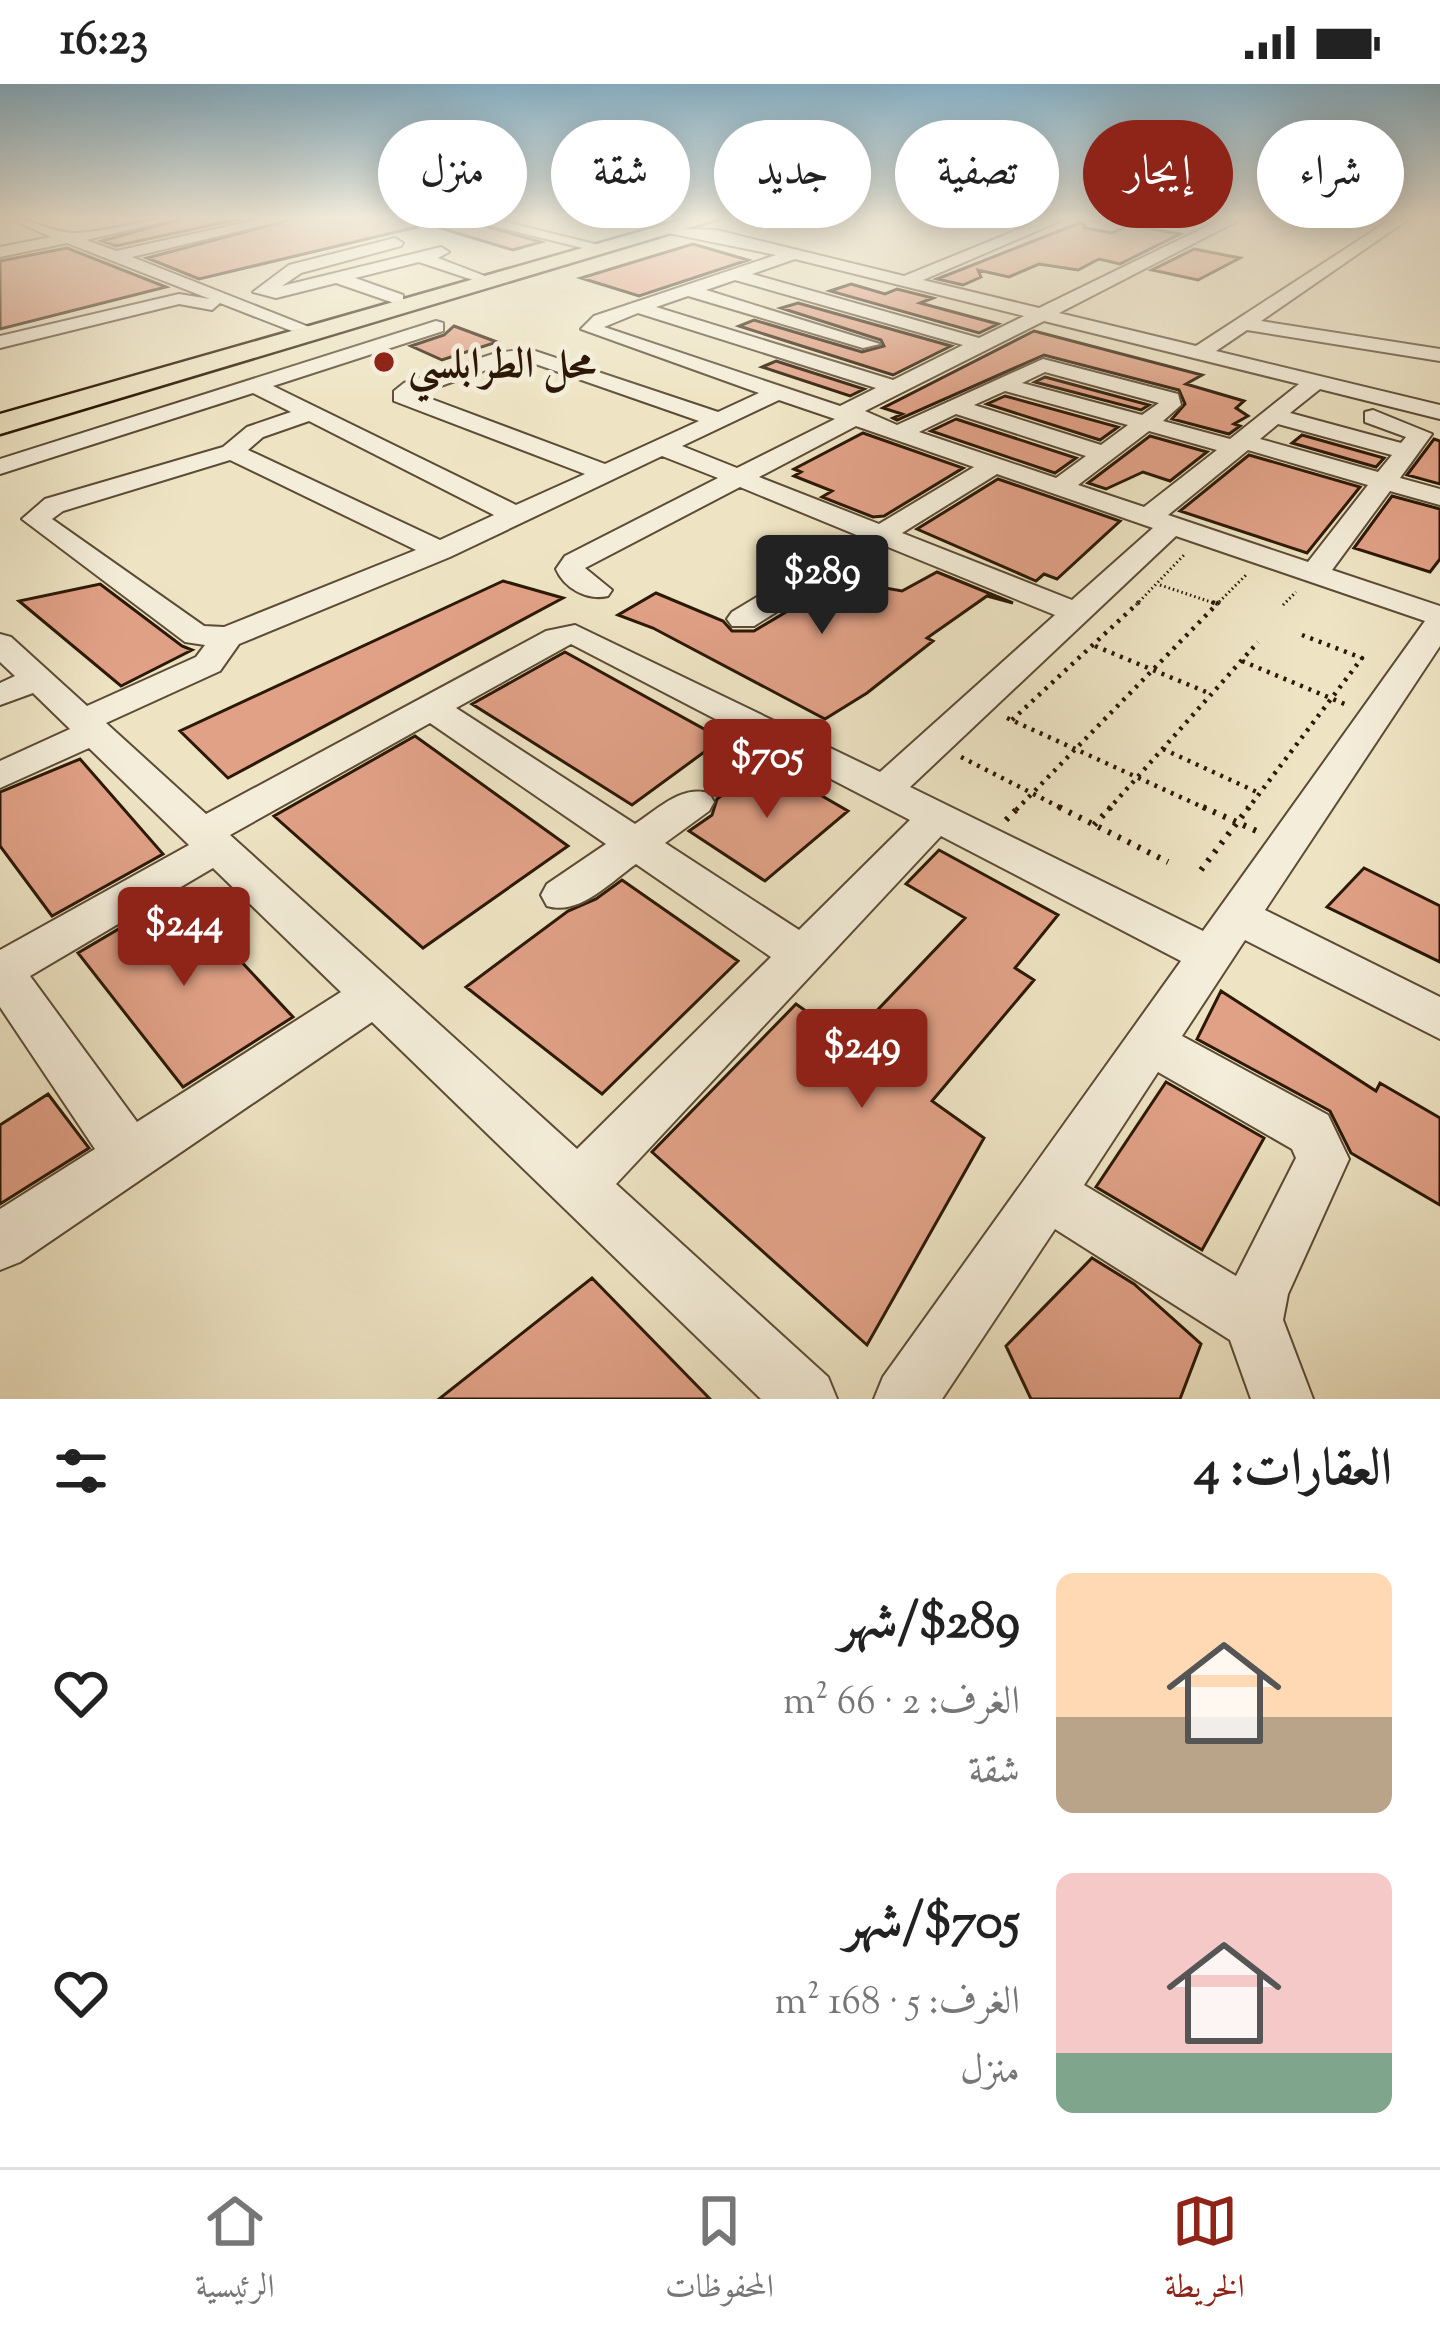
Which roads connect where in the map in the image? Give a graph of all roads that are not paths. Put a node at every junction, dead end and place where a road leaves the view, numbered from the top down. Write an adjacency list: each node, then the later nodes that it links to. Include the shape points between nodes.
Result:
1 (173, 279): 17 (street)
2 (280, 279): 3 (street, via 262,292)
3 (331, 279)
4 (341, 279): 15 (street)
5 (464, 279): 15 (highway)
6 (504, 279): 46 (highway)
7 (718, 279): 14 (street)
8 (753, 279): 19 (street)
9 (900, 279): 13 (street)
10 (911, 279): 13 (street)
11 (1112, 279): 18 (street)
12 (1311, 279): 20 (street)
13 (907, 281): 18 (street)
14 (687, 290): 16 (street); 24 (street)
15 (397, 299): 21 (highway)
16 (637, 307): 29 (street); 36 (street, via 591,329)
17 (256, 310): 21 (street); 23 (street, via 230,312 183,298)
18 (1041, 315): 25 (street); 27 (street)
19 (914, 324): 24 (street); 25 (street)
20 (1244, 324): 27 (street); 30 (street)
21 (299, 327): 38 (highway)
22 (436, 327): 26 (street)
23 (0, 342)
24 (869, 344): 29 (street)
25 (980, 344): 28 (street)
26 (376, 346): 31 (street); 34 (street)
27 (1200, 353): 33 (street)
28 (948, 359): 32 (street); 35 (street)
29 (824, 365): 35 (street)
30 (1422, 365): 33 (street); 40 (street)
31 (447, 376): 44 (street, via 529,355); 56 (street, via 402,396)
32 (1005, 380): 37 (street); 45 (street); 45 (street, via 1052,365 1170,399)
33 (1315, 382): 43 (street)
34 (254, 386): 41 (street); 53 (street)
35 (895, 387): 42 (street)
36 (781, 391): 42 (street); 44 (street)
37 (953, 406): 47 (street); 52 (street)
38 (0, 411)
39 (1350, 411): 50 (street, via 1416,429)
40 (1440, 412)
41 (310, 413): 51 (street, via 255,432); 61 (street)
42 (851, 414): 47 (street); 57 (street)
43 (1275, 416): 48 (street); 50 (street)
44 (720, 420): 49 (street)
45 (1147, 423): 48 (street); 52 (street)
46 (0, 424)
47 (902, 431): 54 (street)
48 (1241, 445): 58 (street); 62 (street)
49 (662, 447): 56 (street); 57 (street)
50 (1407, 451): 58 (street)
51 (232, 452): 53 (street); 64 (street)
52 (1104, 454): 59 (street)
53 (117, 457): 55 (street); 70 (street, via 35,519 196,635)
54 (997, 464): 59 (street); 63 (street)
55 (0, 467)
56 (606, 473): 61 (street)
57 (737, 478): 63 (street); 66 (street, via 575,562 573,576)
58 (1382, 481): 60 (street); 65 (street)
59 (1061, 486): 62 (street)
60 (1440, 497)
61 (516, 516): 64 (street)
62 (1172, 530): 65 (street); 67 (street)
63 (880, 535): 67 (street); 68 (street)
64 (440, 551): 70 (street)
65 (1316, 572): 69 (street)
66 (597, 590)
67 (1076, 613): 76 (street)
68 (743, 619)
69 (1440, 619): 82 (street)
70 (228, 638): 74 (street, via 208,664)
71 (0, 644): 72 (street)
72 (19, 687): 74 (street)
73 (430, 707): 76 (street, via 557,638 582,634); 79 (street); 80 (street)
74 (88, 727): 75 (street); 79 (street)
75 (0, 776)
76 (885, 789): 78 (street)
77 (695, 802): 80 (street)
78 (937, 816): 83 (street); 84 (street)
79 (208, 841): 85 (street); 86 (street)
80 (635, 844): 81 (street); 83 (street)
81 (562, 896)
82 (1237, 916): 84 (street); 87 (street)
83 (803, 955): 90 (street)
84 (1210, 955): 88 (street)
85 (0, 970): 89 (street)
86 (373, 996): 89 (street); 90 (street)
87 (1440, 1019)
88 (1150, 1043): 91 (street); 93 (street, via 1310,1132 1323,1159)
89 (130, 1156): 92 (street)
90 (577, 1187): 94 (street)
91 (1047, 1193): 93 (street); 95 (street)
92 (0, 1242)
93 (1252, 1320): 96 (street)
94 (806, 1399)
95 (905, 1399)
96 (1282, 1399)

